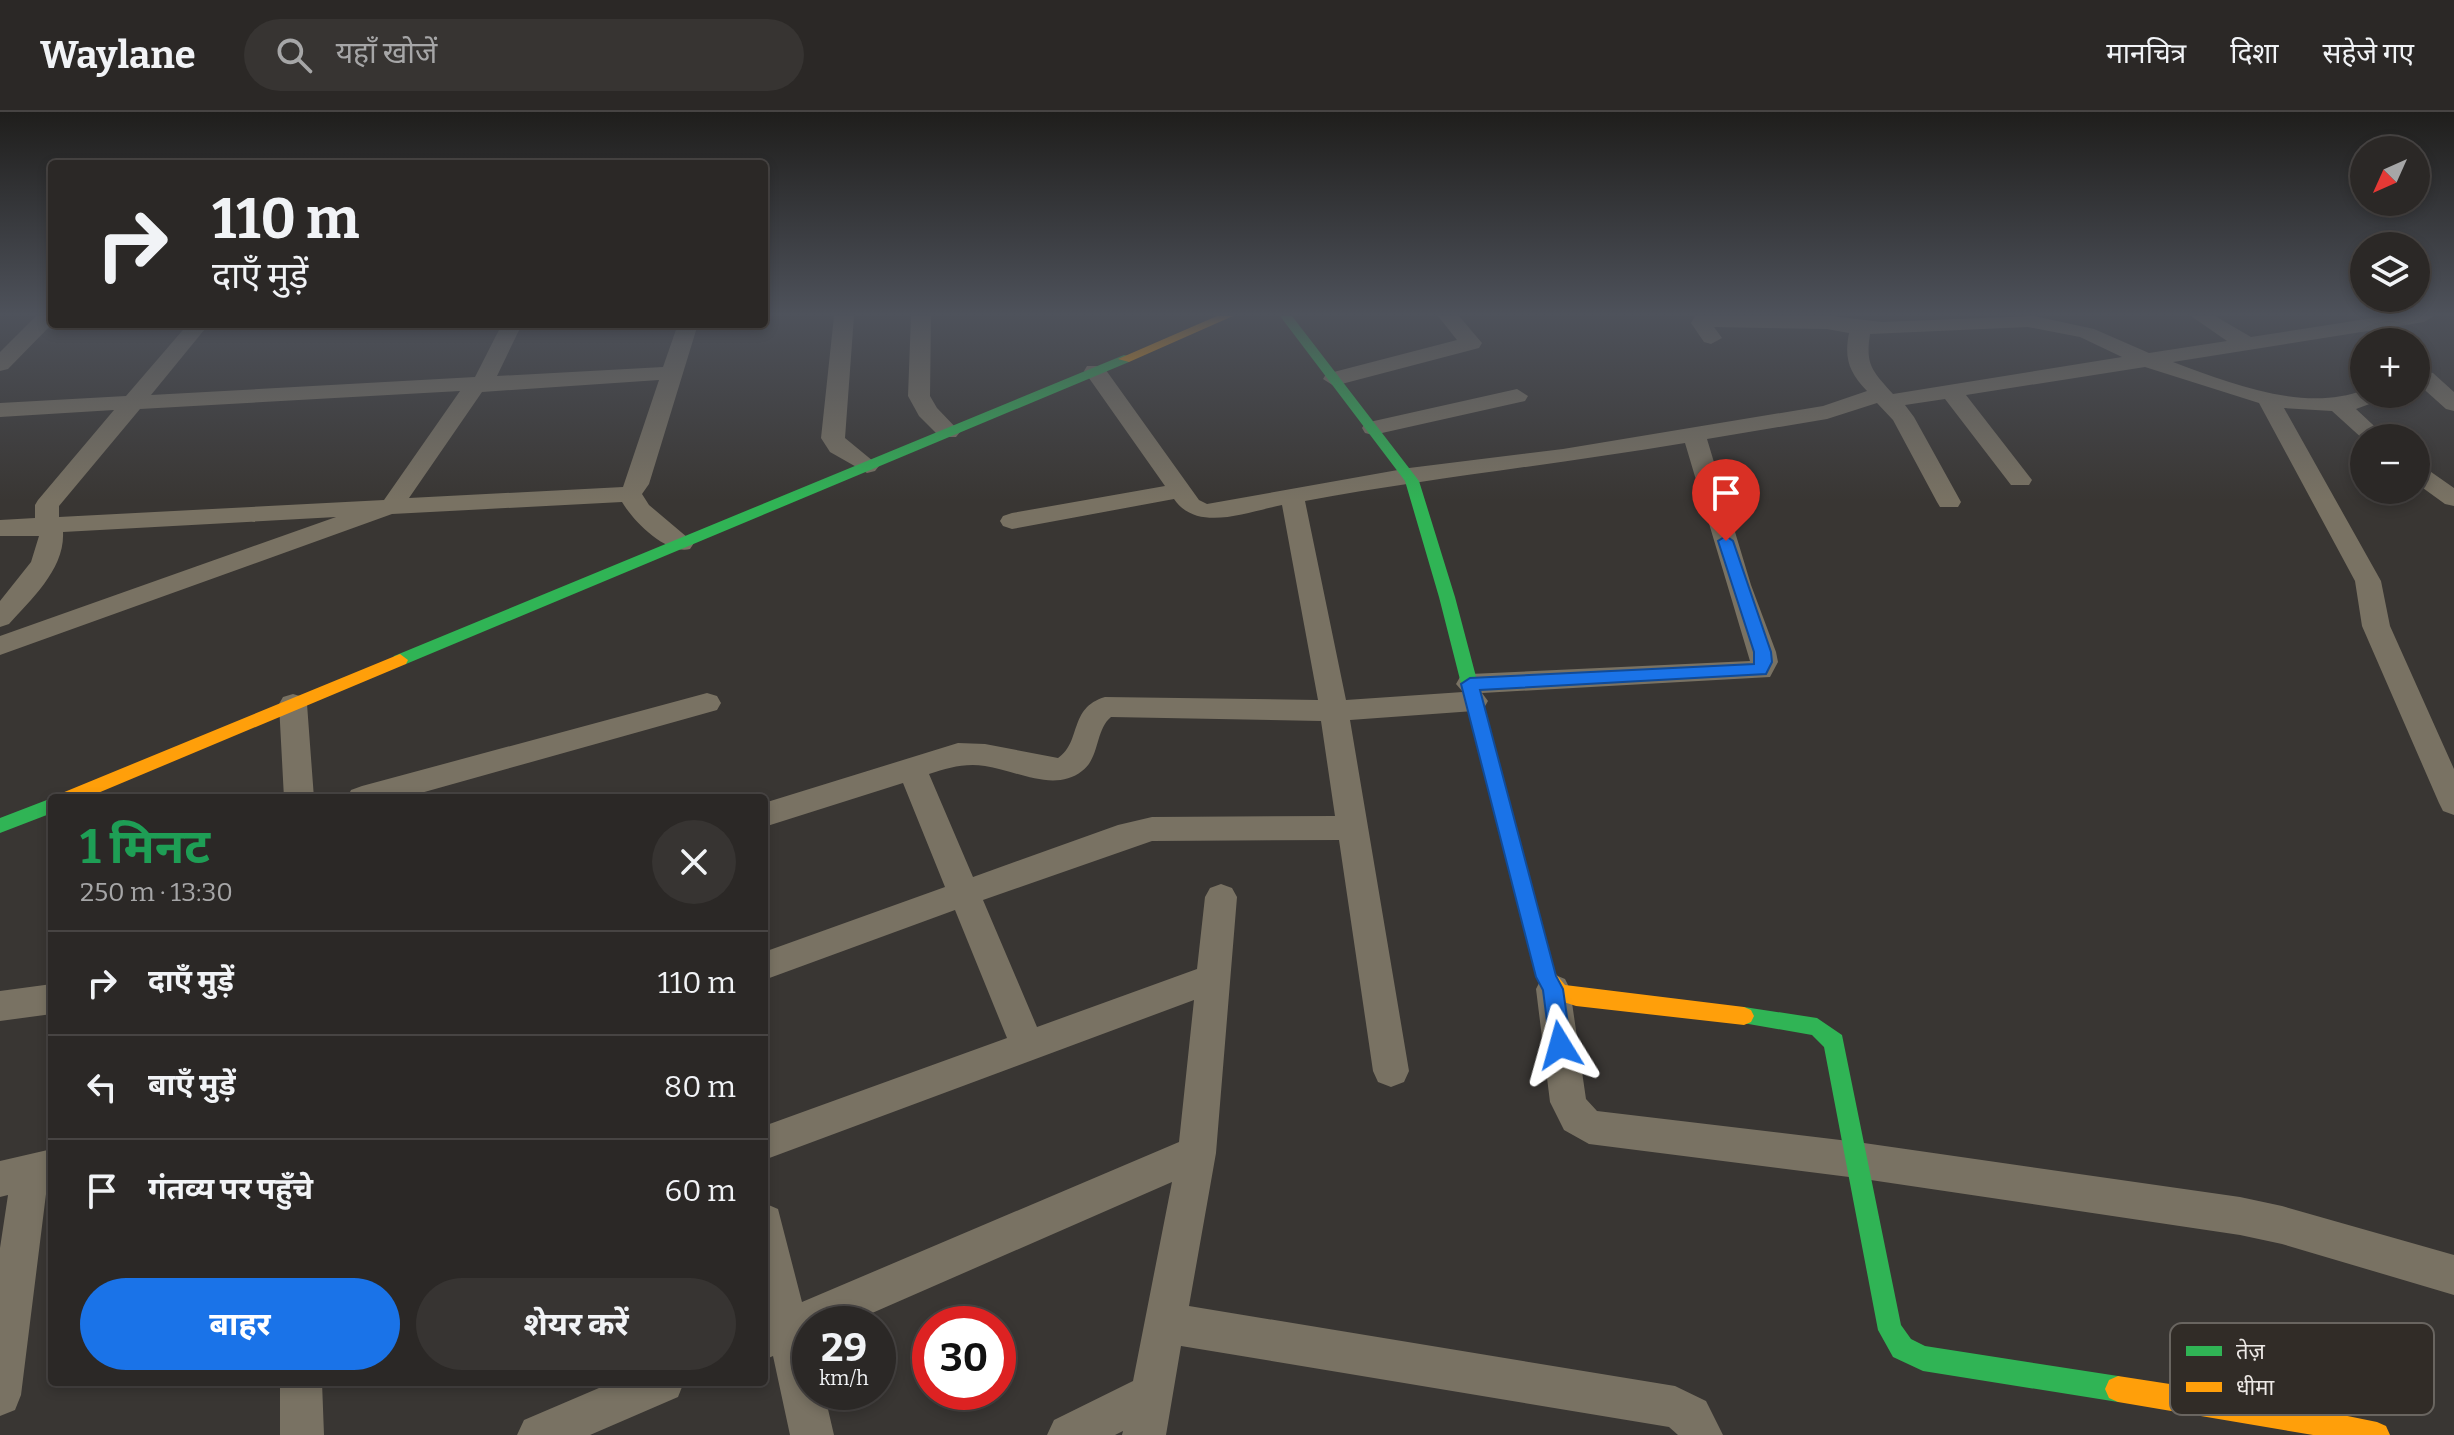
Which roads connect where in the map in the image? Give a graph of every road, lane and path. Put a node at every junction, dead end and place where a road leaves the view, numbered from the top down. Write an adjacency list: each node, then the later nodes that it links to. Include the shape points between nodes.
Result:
1 (154, 378): 20 (street)
2 (483, 378): 14 (street)
3 (596, 378): 14 (street)
4 (671, 378): 34 (street)
5 (838, 378): 29 (street, via 833,438)
6 (919, 378): 27 (street, via 919,396)
7 (1079, 378): 27 (street)
8 (1100, 378): 33 (street)
9 (1339, 378): 13 (street)
10 (1866, 378): 18 (street)
11 (2040, 378): 16 (street)
12 (2203, 378): 19 (street)
13 (1334, 379): 26 (street)
14 (479, 385): 20 (street); 38 (street)
15 (2430, 386): 23 (street)
16 (1951, 391): 18 (street); 31 (street)
17 (1517, 396): 26 (street)
18 (1885, 398): 28 (street); 37 (street, via 1910,429)
19 (2268, 399): 22 (street); 53 (street, via 2368,581 2376,626)
20 (134, 402): 24 (street); 40 (street, via 47,505 44,516)
21 (2350, 402): 22 (street)
22 (2337, 404): 25 (street)
23 (2454, 404)
24 (0, 410)
25 (2359, 424)
26 (1373, 428): 30 (street)
27 (948, 432): 29 (street)
28 (1694, 433): 30 (street); 45 (street, via 1762,652 1760,670)
29 (867, 466): 42 (street)
30 (1409, 475): 35 (street); 45 (street)
31 (2020, 480)
32 (2430, 482): 36 (street)
33 (1180, 491): 35 (street, via 1204,512); 39 (street)
34 (630, 494): 38 (street); 42 (street, via 639,510)
35 (1292, 496): 48 (street)
36 (2454, 499)
37 (1949, 502)
38 (392, 506): 40 (street); 44 (street)
39 (1012, 521)
40 (50, 525): 41 (street); 43 (street, via 48,559)
41 (0, 528)
42 (681, 543): 47 (street)
43 (0, 618)
44 (0, 646)
45 (1472, 693): 48 (street); 62 (street)
46 (707, 703): 52 (street)
47 (293, 704): 50 (street); 51 (street)
48 (1334, 711): 49 (street, via 1105,707 1096,712 1078,760 1065,769 972,753); 57 (street)
49 (912, 769): 55 (street); 58 (street)
50 (78, 794)
51 (299, 794)
52 (377, 794)
53 (2454, 803)
54 (48, 807): 56 (street)
55 (768, 814)
56 (0, 826)
57 (1353, 828): 58 (street, via 1152,829); 66 (street)
58 (965, 893): 60 (street); 65 (street)
59 (1221, 897): 61 (street)
60 (768, 965)
61 (1215, 977): 65 (street); 68 (street)
62 (1553, 989): 69 (street, via 1563,996 1797,1022 1826,1033 1834,1042); 69 (street, via 1568,1102 1589,1127)
63 (48, 1000): 64 (street)
64 (0, 1006)
65 (1028, 1046): 67 (street)
66 (1391, 1071)
67 (768, 1142)
68 (1197, 1153): 73 (street); 74 (street)
69 (1857, 1160): 72 (street, via 2240,1216); 78 (street, via 1890,1330 1905,1352)
70 (27, 1173): 77 (street)
71 (768, 1259): 74 (street)
72 (2454, 1275)
73 (1164, 1323): 79 (street); 85 (street, via 1675,1407 1691,1416)
74 (776, 1334): 83 (street)
75 (301, 1386): 81 (street)
76 (654, 1386): 82 (street)
77 (0, 1395)
78 (2170, 1397)
79 (1148, 1415): 84 (street)
80 (2279, 1415): 86 (street)
81 (302, 1435)
82 (539, 1435)
83 (812, 1435)
84 (1069, 1435)
85 (1701, 1435)
86 (2377, 1435)

